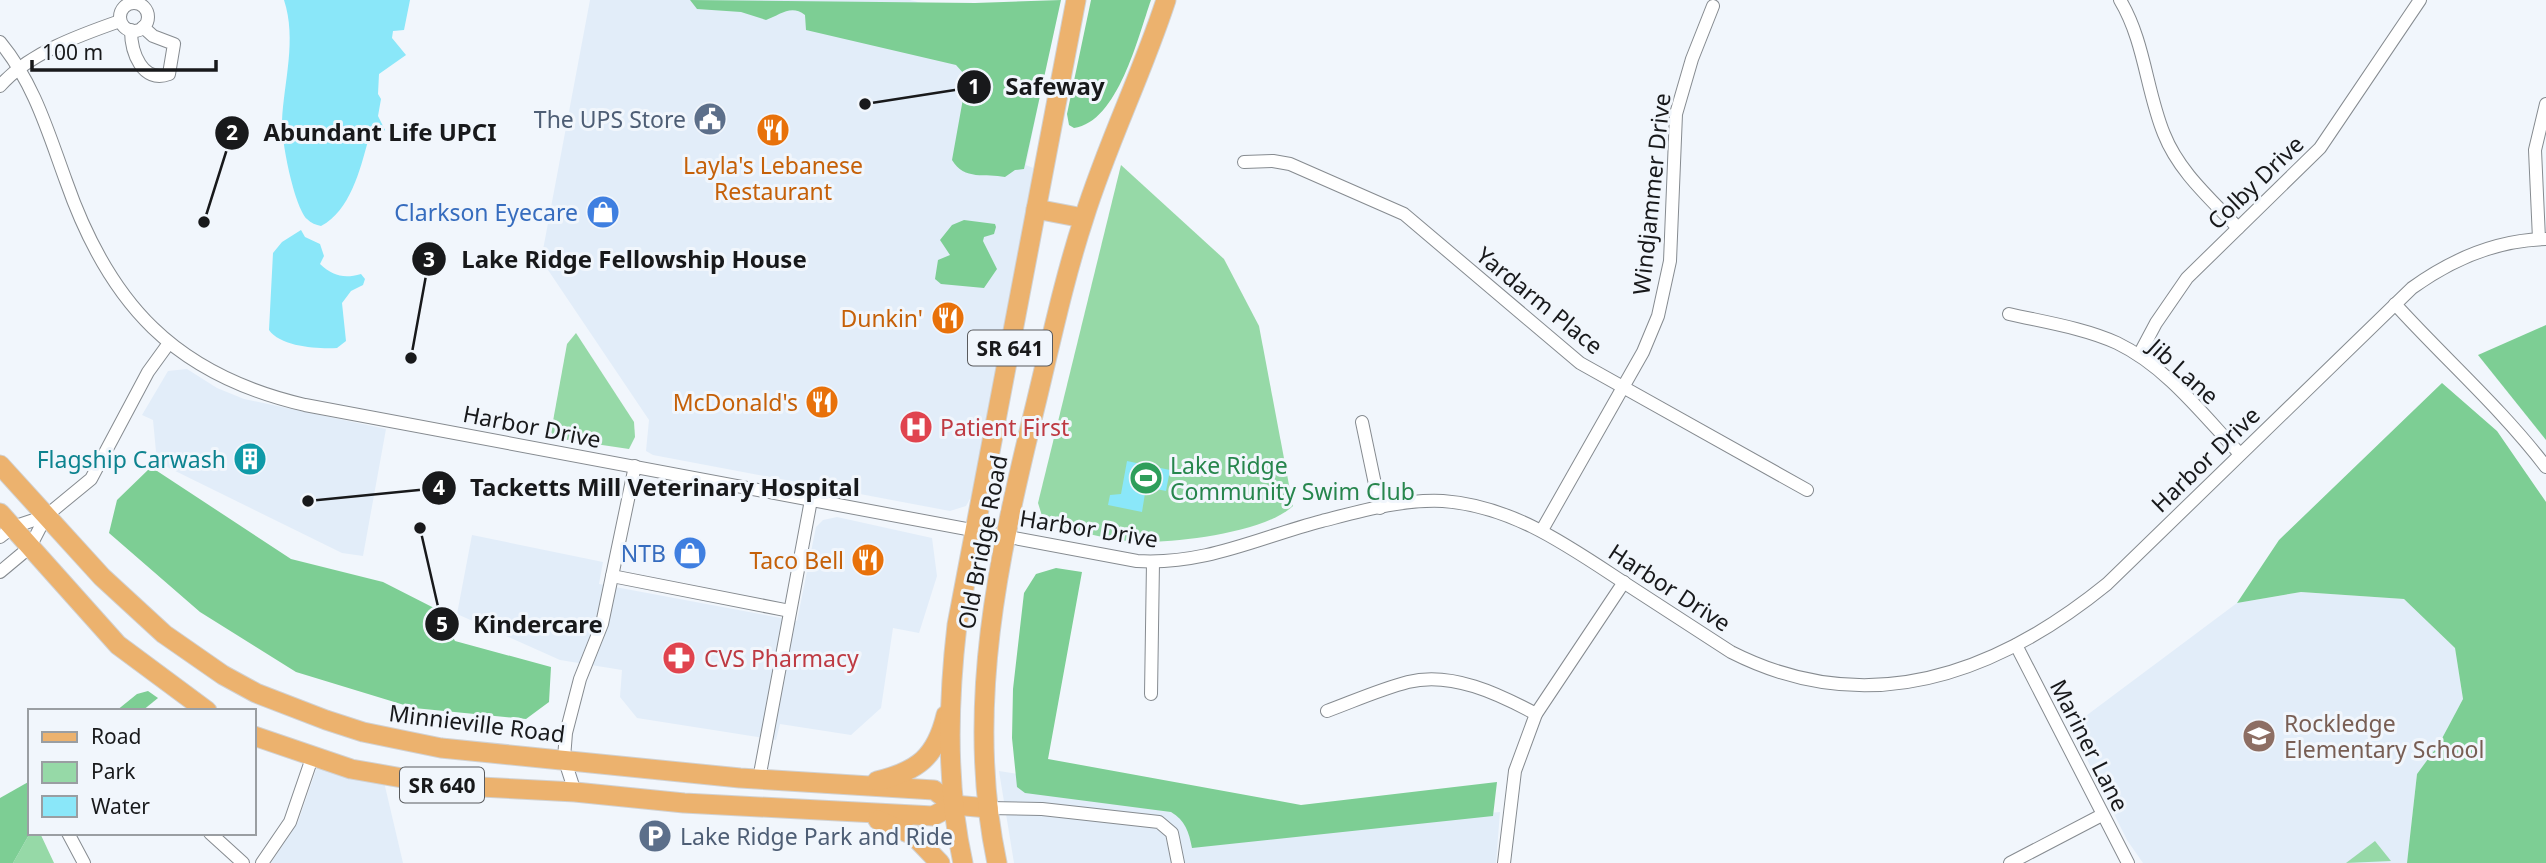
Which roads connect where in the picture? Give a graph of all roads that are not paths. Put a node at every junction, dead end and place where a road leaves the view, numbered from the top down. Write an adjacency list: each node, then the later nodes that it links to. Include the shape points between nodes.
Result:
1 (1076, 0): 13 (main road, Old Bridge Road / SR 641)
2 (1166, 0): 14 (main road, Old Bridge Road / SR 641)
3 (2120, 0): 15 (street, via 2135,30 2161,127 2175,157)
4 (2420, 0): 15 (street, Colby Drive, via 2320,148)
5 (138, 2): 7 (street, via 126,5); 7 (street, via 147,14 137,29)
6 (1713, 6): 21 (street, Windjammer Drive, via 1676,114 1666,289 1648,342)
7 (120, 21): 9 (street, via 63,44)
8 (0, 42): 9 (street, Harbor Drive)
9 (20, 69): 10 (street); 19 (street, Harbor Drive, via 95,253 124,297)
10 (0, 86)
11 (2546, 104): 16 (street, via 2535,150)
12 (1244, 162): 21 (street, Yardarm Place, via 1290,164 1404,214 1552,342)
13 (1036, 209): 14 (main road); 32 (main road, Old Bridge Road / SR 641)
14 (1083, 218): 34 (main road, Old Bridge Road / SR 641)
15 (2238, 228): 20 (street, Colby Drive, via 2187,278)
16 (2543, 239): 17 (street, Harbor Drive, via 2455,261)
17 (2395, 304): 23 (street, Harbor Drive); 26 (street, via 2485,396)
18 (2008, 314): 20 (street, Jib Lane, via 2096,335)
19 (169, 343): 25 (street, Harbor Drive, via 213,373 275,398); 30 (street, via 148,372 91,479)
20 (2139, 355): 23 (street, Jib Lane)
21 (1623, 387): 27 (street, Yardarm Place); 33 (street, Windjammer Drive)
22 (1363, 422): 29 (street)
23 (2240, 454): 41 (street, Harbor Drive, via 2107,584)
24 (0, 465): 30 (main road, Minnieville Road / SR 640)
25 (635, 466): 28 (street, Harbor Drive); 38 (street)
26 (2546, 467)
27 (1807, 490)
28 (811, 500): 32 (street, Harbor Drive); 40 (street)
29 (1380, 508): 33 (street, Harbor Drive, via 1408,502 1466,504 1498,510); 36 (street, Harbor Drive, via 1320,521 1216,555)
30 (46, 516): 31 (street); 35 (street); 49 (main road, Minnieville Road / SR 640, via 134,609 195,657 256,694 400,741)
31 (4, 526): 35 (main road)
32 (974, 530): 34 (street, Harbor Drive); 43 (main road, Old Bridge Road / SR 641, via 957,625)
33 (1542, 530): 39 (street, Harbor Drive)
34 (1006, 536): 36 (street, Harbor Drive); 54 (main road, Old Bridge Road / SR 641, via 992,606 983,694)
35 (30, 547): 37 (street); 44 (main road, via 118,645)
36 (1153, 562): 42 (street)
37 (0, 572)
38 (612, 576): 40 (street); 49 (street, via 599,634 572,706)
39 (1624, 582): 41 (street, Harbor Drive, via 1731,652 1809,682 1864,687 1914,681); 46 (street)
40 (790, 611): 50 (street)
41 (2016, 645): 56 (street, Mariner Lane)
42 (1151, 694)
43 (951, 696): 51 (main road, via 939,738 921,763 900,775); 53 (main road, Old Bridge Road / SR 641)
44 (204, 709)
45 (1327, 711): 46 (street, via 1409,681 1428,679 1490,692)
46 (1536, 714): 66 (street, via 1515,771)
47 (256, 737): 48 (main road, Minnieville Road / SR 640)
48 (312, 758): 52 (main road, Minnieville Road / SR 640, via 420,782); 61 (street, via 290,822)
49 (565, 758): 50 (main road, Minnieville Road / SR 640); 52 (street)
50 (759, 779): 51 (main road, Minnieville Road / SR 640)
51 (862, 785): 53 (main road, Minnieville Road / SR 640, via 934,790)
52 (575, 792): 55 (main road, Minnieville Road / SR 640)
53 (954, 805): 54 (main road, Minnieville Road / SR 640); 55 (main road, Minnieville Road / SR 640, via 933,816); 63 (main road, Old Bridge Road / SR 641)
54 (988, 808): 64 (main road, Old Bridge Road / SR 641); 65 (street, via 1158,822 1172,833)
55 (857, 812): 62 (main road, via 909,832)
56 (2102, 815): 67 (street); 68 (street, Mariner Lane)
57 (69, 835): 59 (street)
58 (212, 835): 60 (street)
59 (84, 863)
60 (243, 863)
61 (262, 863)
62 (940, 863)
63 (964, 863)
64 (997, 863)
65 (1178, 863)
66 (1504, 863)
67 (2010, 863)
68 (2128, 863)

